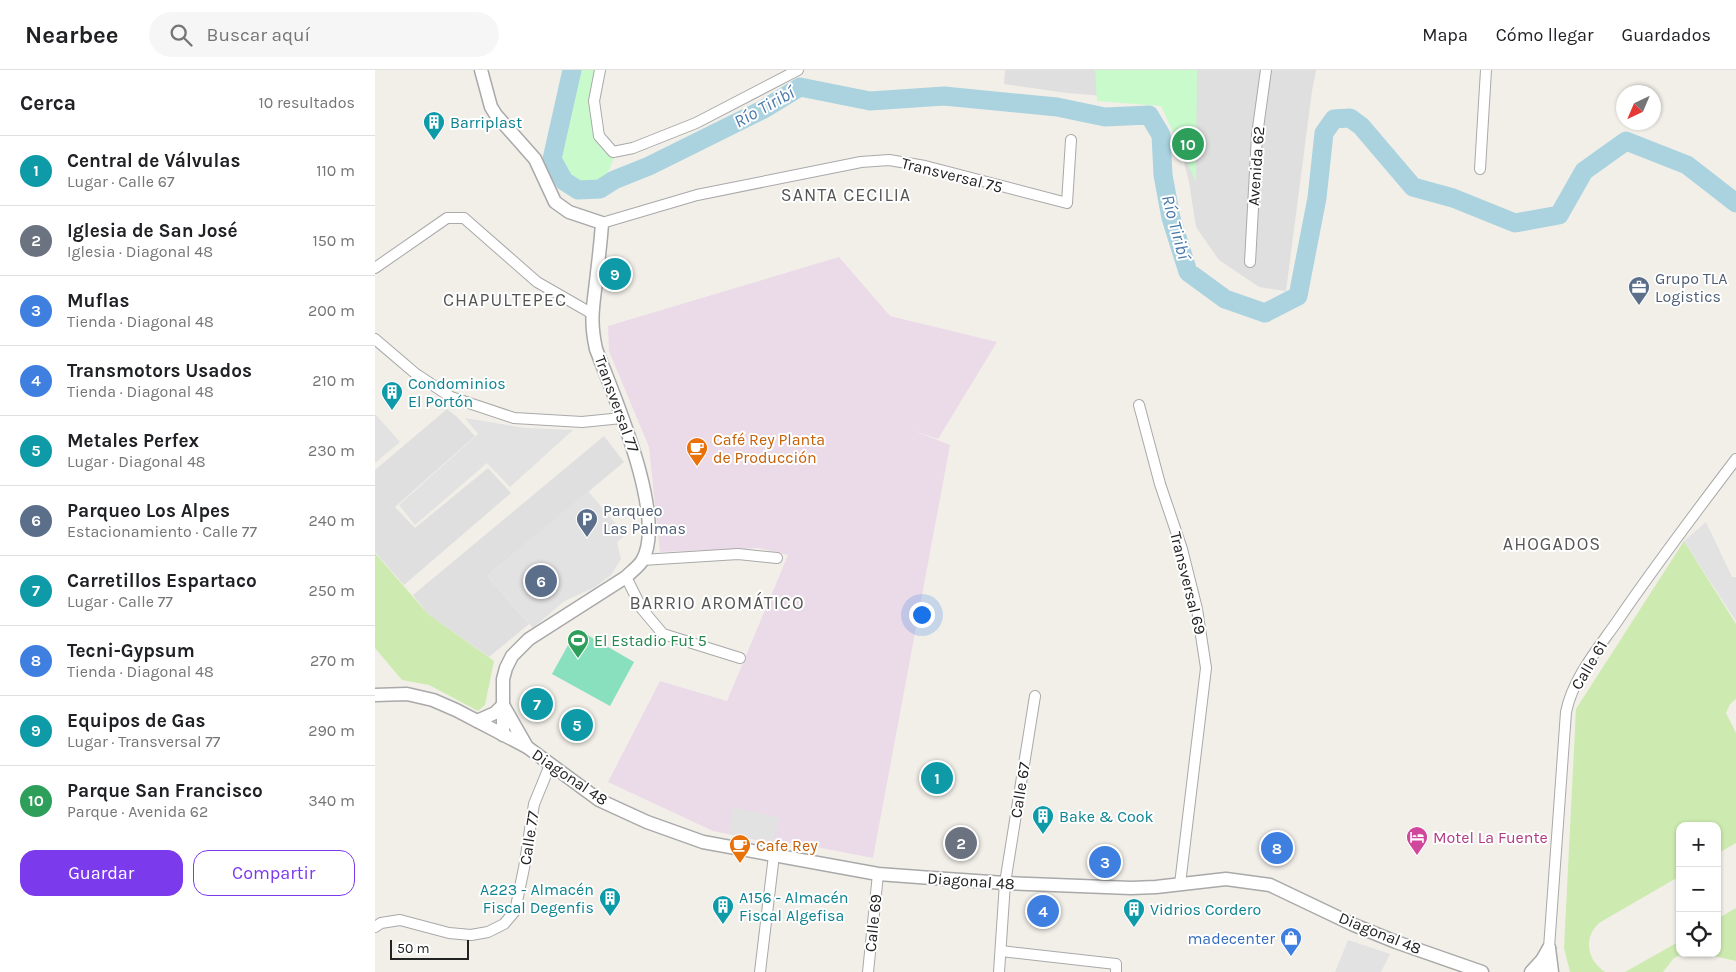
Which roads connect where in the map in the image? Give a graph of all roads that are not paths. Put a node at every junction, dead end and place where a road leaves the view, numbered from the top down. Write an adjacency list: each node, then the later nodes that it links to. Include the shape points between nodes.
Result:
1 (481, 70): 8 (street, via 491,107 535,160 555,202 569,212)
2 (599, 70): 3 (street, via 594,101 599,136 613,152 633,148 696,123)
3 (798, 70)
4 (1265, 70): 9 (street, Avenida 62, via 1257,135)
5 (1485, 70): 7 (street)
6 (1071, 140): 8 (street, Transversal 75, via 1067,203 925,166 881,160 697,195)
7 (1480, 169)
8 (602, 222): 11 (street, Transversal 77)
9 (1250, 262)
10 (375, 268): 11 (street, via 447,218 464,218 537,282)
11 (591, 313): 14 (street, Transversal 77, via 597,349)
12 (375, 339): 14 (street, via 416,374 451,397 514,418 582,422)
13 (1139, 405): 30 (street, Transversal 69, via 1182,549 1197,609 1206,668)
14 (621, 418): 17 (street, Transversal 77, via 639,466 648,514 648,544)
15 (1736, 459): 32 (street, Calle 61, via 1634,596 1580,675 1572,692 1566,712)
16 (777, 558): 17 (street, via 738,554)
17 (642, 560): 18 (street, Transversal 77)
18 (626, 577): 19 (street, via 642,609 663,634); 22 (street, via 520,647 506,668)
19 (740, 658)
20 (375, 695): 23 (street, Diagonal 48, via 407,694 425,698)
21 (1035, 696): 29 (street, Calle 67)
22 (503, 705): 23 (street, via 495,713); 24 (street); 25 (street)
23 (477, 721): 24 (street, Diagonal 48)
24 (503, 735): 25 (street, Diagonal 48)
25 (527, 747): 26 (street, Diagonal 48)
26 (550, 764): 27 (street, Diagonal 48, via 599,800 647,822 703,842); 31 (street, Calle 77, via 534,804 515,911 504,924 488,932 471,935 449,933 400,920)
27 (774, 855): 28 (street, Diagonal 48); 35 (street)
28 (878, 874): 29 (street, Diagonal 48); 36 (street, Calle 69)
29 (1005, 883): 30 (street, Diagonal 48, via 1131,888); 33 (street, Calle 67)
30 (1180, 884): 38 (street, Diagonal 48, via 1226,879 1269,885 1363,928)
31 (375, 927)
32 (1549, 948): 39 (street); 40 (street, Calle 61); 41 (street)
33 (1001, 951): 34 (street); 37 (street, Calle 67)
34 (1116, 968)
35 (760, 972)
36 (868, 972)
37 (999, 972)
38 (1482, 972)
39 (1531, 972)
40 (1544, 972)
41 (1552, 972)

